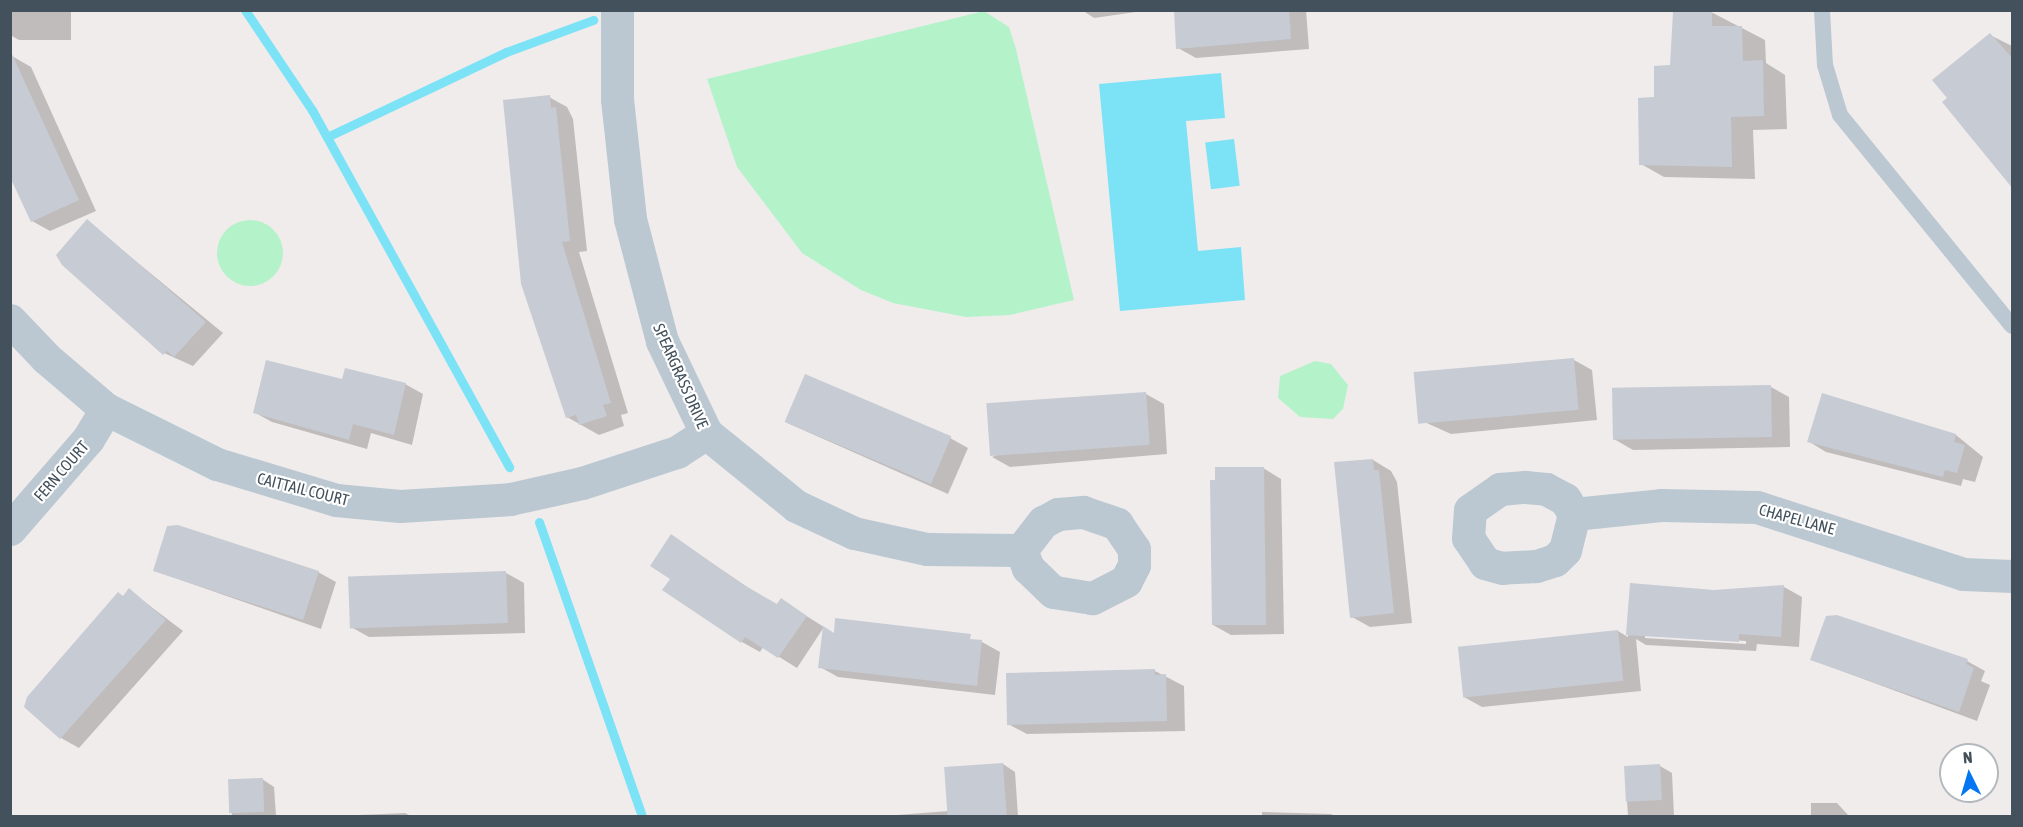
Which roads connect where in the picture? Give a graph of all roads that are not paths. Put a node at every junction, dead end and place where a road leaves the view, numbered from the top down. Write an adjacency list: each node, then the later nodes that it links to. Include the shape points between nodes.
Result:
1 (617, 10): 6 (street, SPEARGRASS DRIVE, via 617,99 630,219 662,341)
2 (1822, 10): 4 (lane, via 1825,65 1840,115)
3 (10, 320): 5 (street, CAITTAIL COURT, via 46,358)
4 (2013, 326)
5 (106, 409): 6 (street, CAITTAIL COURT, via 176,447 277,486 336,501 400,506 510,499 582,483 677,452); 8 (street, FERN COURT, via 88,439)
6 (706, 433): 9 (street, SPEARGRASS DRIVE, via 796,506 854,533 927,549)
7 (1574, 514): 10 (street, CHAPEL LANE, via 1661,505 1757,507 1851,533 1963,574)
8 (10, 529)
9 (1021, 550)
10 (2013, 576)

